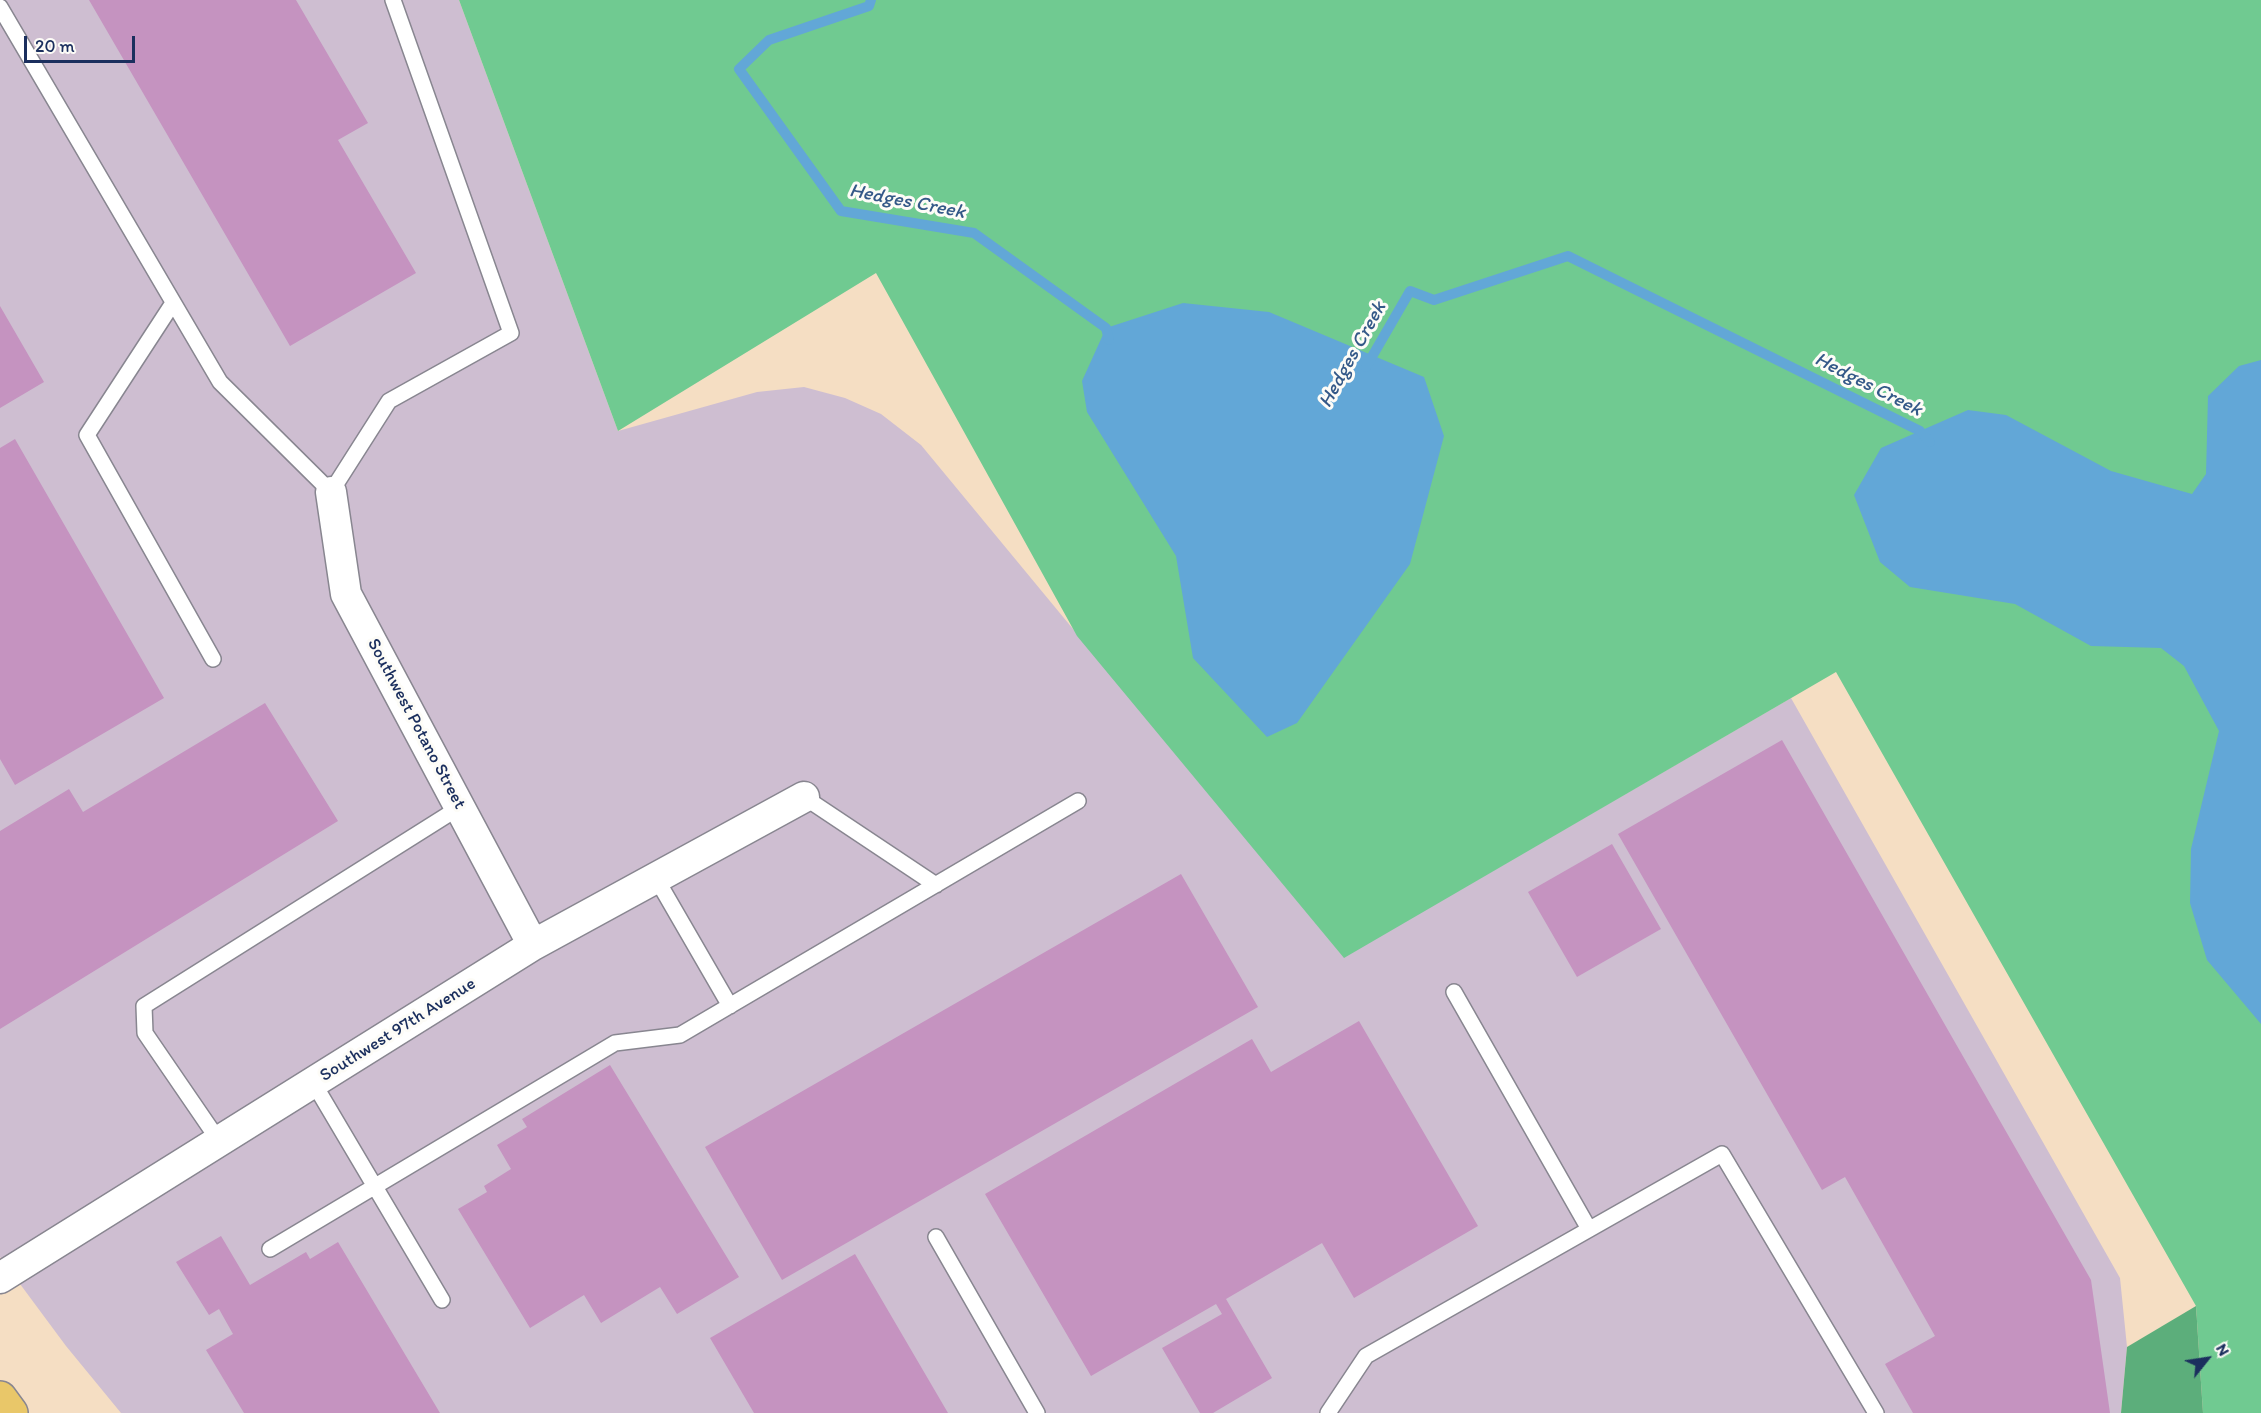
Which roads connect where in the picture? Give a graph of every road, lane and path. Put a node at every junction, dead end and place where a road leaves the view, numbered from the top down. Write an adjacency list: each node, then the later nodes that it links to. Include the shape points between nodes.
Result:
1 (393, 0): 4 (lane, via 511,333 389,401)
2 (0, 7): 3 (lane)
3 (173, 303): 4 (lane, via 220,382); 5 (lane, via 87,435)
4 (331, 492): 8 (street, Southwest Potano Street, via 346,594)
5 (213, 658)
6 (804, 797): 9 (street, Southwest 97th Avenue); 10 (lane)
7 (1078, 801): 10 (lane)
8 (460, 807): 11 (street, Southwest Potano Street); 15 (lane, via 144,1006 145,1033)
9 (656, 878): 11 (street, Southwest 97th Avenue); 13 (lane)
10 (936, 885): 13 (lane)
11 (533, 945): 14 (street, Southwest 97th Avenue)
12 (1454, 992): 17 (lane)
13 (730, 1006): 16 (lane, via 680,1035 615,1043)
14 (314, 1082): 15 (street, Southwest 97th Avenue); 16 (lane)
15 (219, 1141): 20 (street, Southwest 97th Avenue)
16 (375, 1186): 19 (lane); 21 (lane)
17 (1589, 1229): 25 (lane, via 1366,1356); 26 (lane, via 1722,1154)
18 (936, 1237): 24 (lane)
19 (270, 1249)
20 (0, 1278)
21 (442, 1300)
22 (0, 1398): 23 (highway)
23 (11, 1413)
24 (1037, 1413)
25 (1328, 1413)
26 (1876, 1413)

